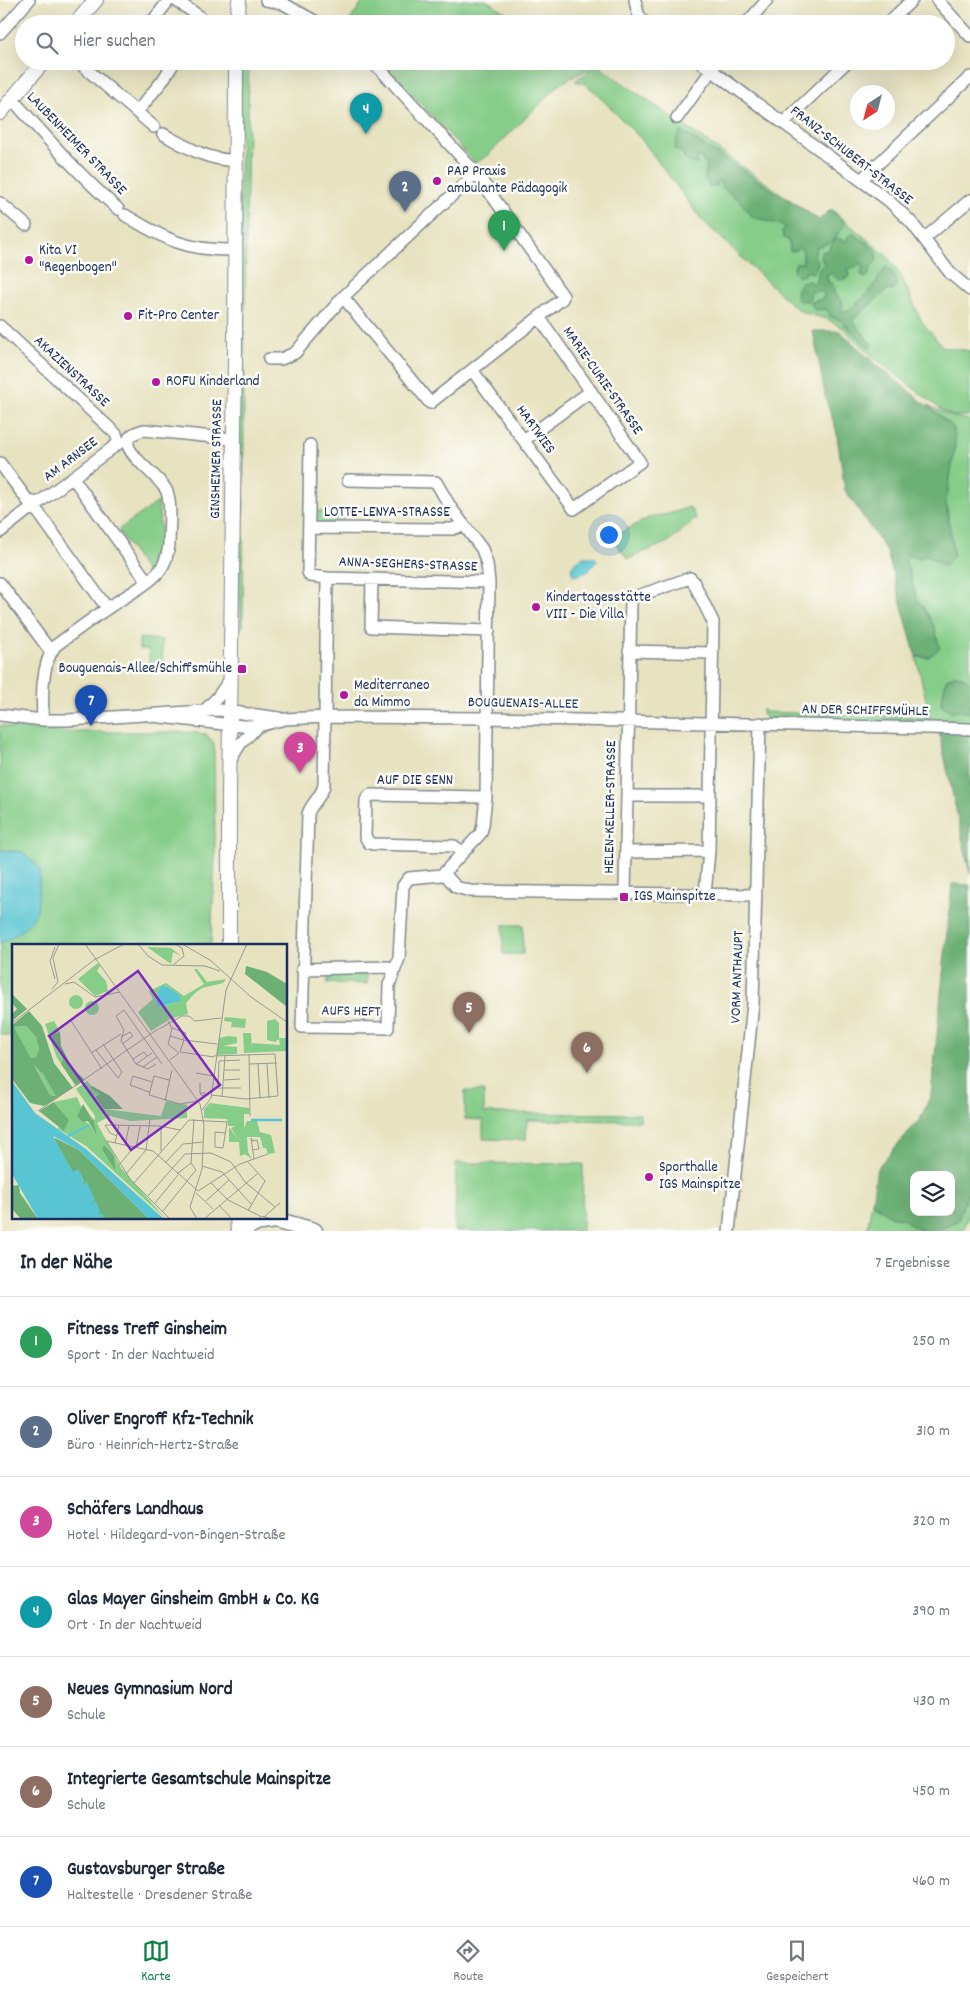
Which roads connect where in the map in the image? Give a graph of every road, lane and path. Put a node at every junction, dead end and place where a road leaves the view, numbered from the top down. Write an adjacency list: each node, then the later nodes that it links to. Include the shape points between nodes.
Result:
1 (29, 0): 11 (street)
2 (96, 0): 12 (main road)
3 (169, 0): 13 (street)
4 (175, 0): 14 (street)
5 (239, 0): 15 (main road)
6 (266, 0): 16 (street, via 282,3)
7 (636, 0): 17 (street)
8 (767, 0): 18 (street)
9 (912, 0): 19 (street)
10 (939, 1): 20 (street)
11 (16, 15)
12 (83, 15)
13 (157, 15)
14 (198, 15)
15 (238, 15)
16 (304, 15)
17 (639, 15)
18 (754, 15)
19 (896, 15)
20 (951, 15)
21 (15, 16): 23 (street)
22 (955, 19): 24 (street)
23 (0, 33)
24 (970, 36)
25 (36, 70): 34 (main road)
26 (88, 70): 35 (street)
27 (170, 70): 35 (street)
28 (236, 70): 39 (main road, GINSHEIMER STRASSE)
29 (381, 70): 40 (street)
30 (711, 70): 37 (street)
31 (719, 70): 38 (street, FRANZ-SCHUBERT-STRASSE)
32 (839, 70): 38 (street)
33 (970, 78): 41 (street)
34 (12, 99): 36 (main road); 46 (street, LAUBENHEIMER STRASSE, via 54,147 122,212 179,244)
35 (137, 112): 39 (street, via 158,130 198,152)
36 (0, 114)
37 (677, 118)
38 (784, 122): 41 (street, FRANZ-SCHUBERT-STRASSE)
39 (235, 160): 46 (main road, GINSHEIMER STRASSE)
40 (476, 173): 48 (street); 49 (street, via 563,296)
41 (861, 180): 45 (street, FRANZ-SCHUBERT-STRASSE, via 912,222)
42 (970, 200): 45 (street)
43 (0, 203): 44 (street)
44 (26, 225)
45 (924, 238): 47 (street, FRANZ-SCHUBERT-STRASSE, via 950,273)
46 (234, 250): 54 (main road, GINSHEIMER STRASSE)
47 (970, 290)
48 (343, 297): 51 (street, via 296,353 282,359); 52 (street, via 430,403)
49 (540, 317): 52 (street); 53 (street, MARIE-CURIE-STRASSE)
50 (0, 326): 56 (street, AKAZIENSTRASSE)
51 (269, 359)
52 (472, 370): 55 (street, HARTWIES)
53 (591, 391): 55 (street); 62 (street, MARIE-CURIE-STRASSE, via 640,462)
54 (233, 439): 56 (street, via 144,430); 76 (main road, GINSHEIMER STRASSE)
55 (524, 440): 62 (street, HARTWIES)
56 (123, 443): 59 (street, AM ARNSEE); 68 (street, AKAZIENSTRASSE, via 157,478 169,500 165,560 162,568)
57 (310, 445): 64 (street)
58 (0, 463): 61 (street, via 28,501)
59 (73, 478): 61 (street, AM ARNSEE); 68 (street)
60 (348, 480): 63 (street, via 436,482)
61 (37, 505): 65 (street, AM ARNSEE); 71 (street)
62 (574, 509)
63 (464, 525): 64 (street, LOTTE-LENYA-STRASSE, via 452,530); 69 (street, via 482,549)
64 (309, 528): 66 (street, via 310,576)
65 (0, 532)
66 (327, 578): 67 (street, ANNA-SEGHERS-STRASSE); 80 (street)
67 (372, 579): 69 (street, ANNA-SEGHERS-STRASSE); 72 (street, via 371,627)
68 (147, 581): 71 (street, AKAZIENSTRASSE)
69 (488, 582): 72 (street)
70 (0, 583): 74 (street)
71 (107, 608): 74 (street, AKAZIENSTRASSE)
72 (489, 631): 82 (street)
73 (629, 651): 75 (street); 75 (street, HELEN-KELLER-STRASSE, via 631,600 690,578 713,622); 85 (street, HELEN-KELLER-STRASSE)
74 (51, 652): 84 (street, via 46,665)
75 (712, 653): 86 (street)
76 (231, 678): 77 (street); 81 (main road, GINSHEIMER STRASSE)
77 (204, 711): 79 (street); 81 (street)
78 (0, 715): 84 (street)
79 (152, 716): 81 (street); 84 (street)
80 (325, 717): 82 (street, BOUGUENAIS-ALLEE); 83 (street, BOUGUENAIS-ALLEE); 102 (street, via 324,785 308,814)
81 (230, 718): 83 (street, BOUGUENAIS-ALLEE); 88 (street, BOUGUENAIS-ALLEE); 90 (main road, GINSHEIMER STRASSE)
82 (488, 718): 85 (street, BOUGUENAIS-ALLEE); 91 (street)
83 (286, 719): 88 (street, BOUGUENAIS-ALLEE)
84 (43, 720)
85 (628, 721): 86 (street, BOUGUENAIS-ALLEE); 92 (street, HELEN-KELLER-STRASSE)
86 (710, 722): 87 (street, BOUGUENAIS-ALLEE); 93 (street)
87 (760, 723): 89 (street, AN DER SCHIFFSMÜHLE); 100 (street, VORM ANTHAUPT)
88 (258, 726): 90 (street, via 240,744)
89 (970, 729)
90 (229, 762): 101 (main road, GINSHEIMER STRASSE)
91 (486, 796): 95 (street, via 481,833); 95 (street, AUF DIE SENN, via 370,795 366,800 365,836 369,842 454,846)
92 (626, 796): 93 (street); 96 (street, HELEN-KELLER-STRASSE)
93 (709, 796): 94 (street)
94 (708, 851): 96 (street); 99 (street)
95 (463, 852): 97 (street)
96 (626, 852): 98 (street, HELEN-KELLER-STRASSE)
97 (444, 873): 98 (street, via 456,887 470,891); 103 (street, via 409,878 403,886 399,958)
98 (625, 893): 99 (street)
99 (705, 894): 100 (street)
100 (755, 895): 108 (street, VORM ANTHAUPT, via 753,1004)
101 (229, 944)
102 (302, 969): 103 (street); 103 (street, AUFS HEFT, via 302,1027 388,1028 389,986)
103 (394, 969)
104 (237, 1218): 106 (main road)
105 (272, 1219): 106 (highway); 107 (highway)
106 (239, 1231)
107 (314, 1231)
108 (729, 1231)

